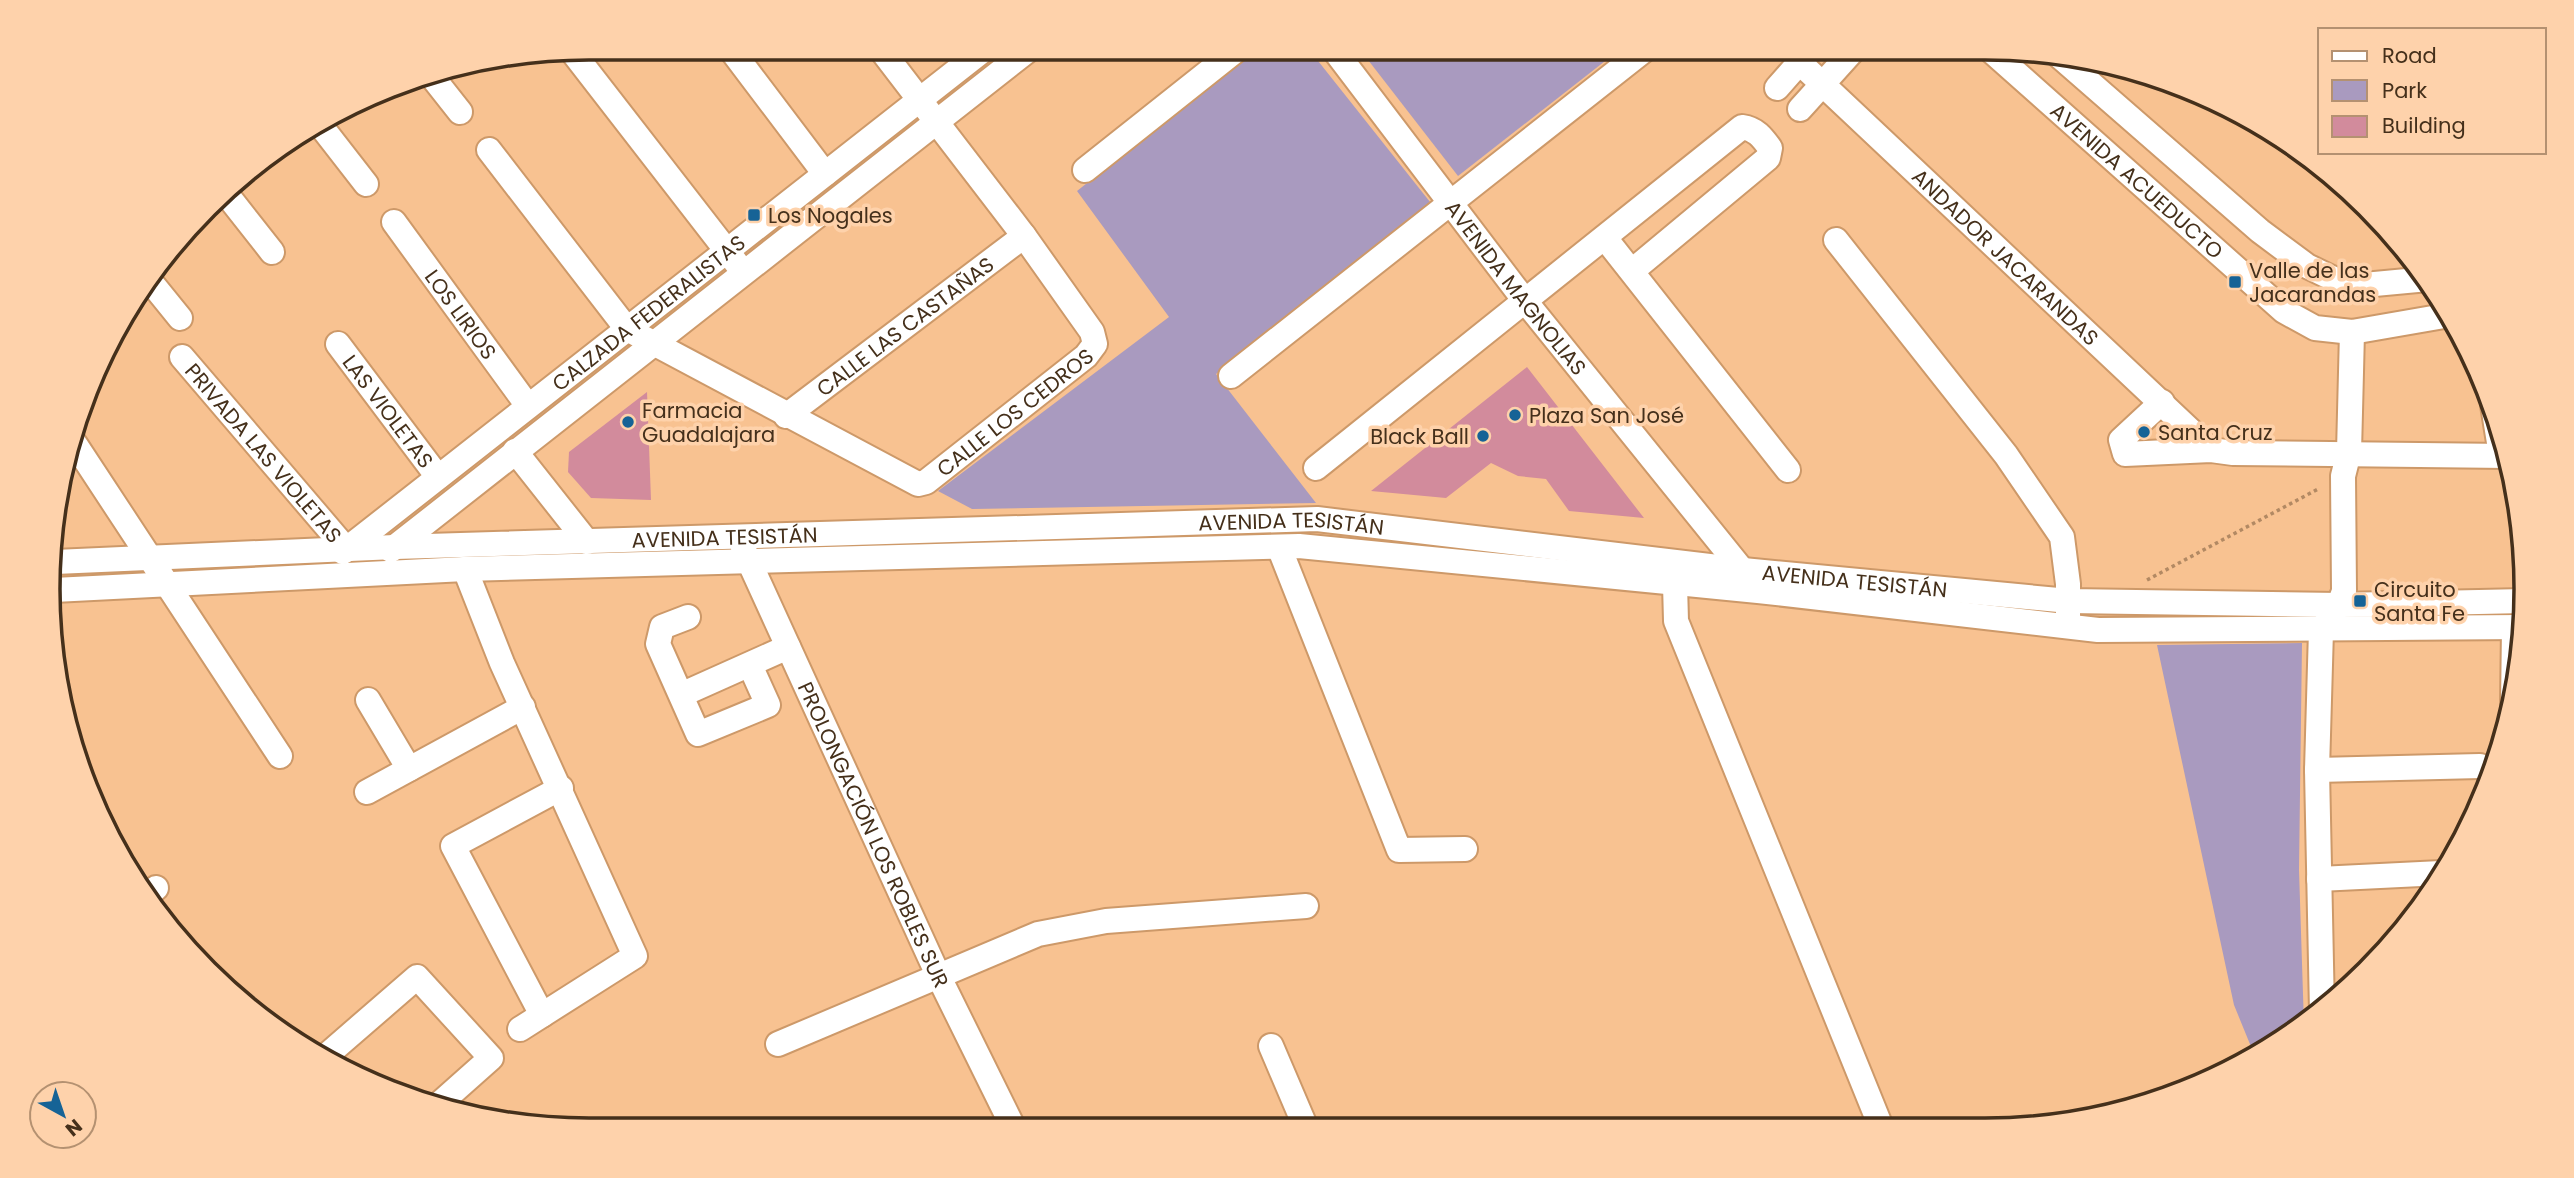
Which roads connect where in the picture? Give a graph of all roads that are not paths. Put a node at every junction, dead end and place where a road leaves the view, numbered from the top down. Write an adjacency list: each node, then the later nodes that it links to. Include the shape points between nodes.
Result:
1 (579, 60): 32 (street)
2 (739, 60): 24 (street)
3 (889, 60): 17 (street, CALLE LOS CEDROS)
4 (970, 60): 17 (street, CALZADA FEDERALISTAS)
5 (1016, 60): 20 (street, CALZADA FEDERALISTAS)
6 (1224, 60): 23 (street)
7 (1342, 60): 27 (street, AVENIDA MAGNOLIAS)
8 (1631, 60): 27 (street)
9 (1802, 60): 16 (street)
10 (1809, 60): 15 (street, ANDADOR JACARANDAS)
11 (1844, 60): 15 (street)
12 (2002, 60): 42 (street, AVENIDA ACUEDUCTO, via 2284,312 2315,328)
13 (2072, 67): 36 (street, AVENIDA ACUEDUCTO, via 2307,267 2336,280 2364,285)
14 (437, 83): 19 (street)
15 (1822, 83): 18 (street); 47 (street, ANDADOR JACARANDAS)
16 (1777, 88)
17 (920, 99): 20 (street, CALLE LOS CEDROS); 24 (street, CALZADA FEDERALISTAS)
18 (1800, 109)
19 (460, 112)
20 (937, 123): 29 (street, CALLE LOS CEDROS); 35 (street, CALZADA FEDERALISTAS)
21 (324, 130): 25 (street)
22 (489, 150): 41 (street)
23 (1085, 170)
24 (825, 174): 32 (street, CALZADA FEDERALISTAS)
25 (366, 184)
26 (231, 200): 33 (street)
27 (1450, 202): 38 (street, AVENIDA MAGNOLIAS); 46 (street)
28 (394, 222): 48 (street, LOS LIRIOS)
29 (1024, 236): 49 (street, CALLE LAS CASTAÑAS); 49 (street, CALLE LOS CEDROS, via 1092,332 1094,344 1086,356 926,482 907,481)
30 (1605, 238): 34 (street); 34 (street, via 1742,127 1761,136 1770,148 1768,158); 38 (street)
31 (1836, 240): 76 (street, via 2006,455 2062,537)
32 (727, 250): 35 (street); 41 (street, CALZADA FEDERALISTAS)
33 (272, 252)
34 (1632, 271): 56 (street)
35 (744, 272): 43 (street, CALZADA FEDERALISTAS)
36 (2414, 280)
37 (155, 287): 40 (street)
38 (1525, 301): 55 (street); 69 (street, AVENIDA MAGNOLIAS)
39 (2439, 317): 42 (street, AVENIDA ACUEDUCTO)
40 (180, 318)
41 (627, 329): 43 (street, CALLE LOS CEDROS); 48 (street, CALZADA FEDERALISTAS)
42 (2352, 332): 53 (street)
43 (654, 343): 49 (street, CALLE LOS CEDROS); 52 (street, CALZADA FEDERALISTAS)
44 (338, 344): 57 (street, LAS VIOLETAS)
45 (181, 357): 63 (street, PRIVADA LAS VIOLETAS)
46 (1231, 376)
47 (2162, 402): 51 (street, ANDADOR JACARANDAS); 51 (street, via 2121,440 2125,454)
48 (528, 406): 57 (street, CALZADA FEDERALISTAS)
49 (786, 416)
50 (79, 449): 65 (street)
51 (2211, 450): 53 (street)
52 (515, 452): 60 (street); 61 (street, CALZADA FEDERALISTAS)
53 (2349, 452): 54 (street); 78 (street, via 2343,476 2344,591)
54 (2497, 455)
55 (1316, 468)
56 (1787, 470)
57 (439, 477): 63 (street, CALZADA FEDERALISTAS)
58 (1091, 526): 59 (street, AVENIDA TESISTÁN); 64 (street); 69 (street, AVENIDA TESISTÁN, via 1317,519)
59 (739, 538): 60 (street, AVENIDA TESISTÁN); 67 (street, PROLONGACIÓN LOS ROBLES SUR)
60 (587, 541): 61 (street, AVENIDA TESISTÁN)
61 (395, 547): 63 (street, AVENIDA TESISTÁN); 70 (street, CALZADA FEDERALISTAS)
62 (1279, 547): 64 (street, AVENIDA TESISTÁN); 72 (street, AVENIDA TESISTÁN); 94 (street, via 1399,850)
63 (346, 550): 65 (street, AVENIDA TESISTÁN); 71 (street, CALZADA FEDERALISTAS)
64 (1094, 552): 67 (street, AVENIDA TESISTÁN)
65 (150, 560): 66 (street, AVENIDA TESISTÁN); 73 (street)
66 (61, 562)
67 (749, 562): 68 (street, AVENIDA TESISTÁN); 83 (street, PROLONGACIÓN LOS ROBLES SUR)
68 (465, 569): 70 (street, AVENIDA TESISTÁN); 87 (street)
69 (1743, 570): 75 (street, AVENIDA MAGNOLIAS); 76 (street, AVENIDA TESISTÁN)
70 (360, 574): 71 (street, AVENIDA TESISTÁN)
71 (311, 577): 73 (street, AVENIDA TESISTÁN)
72 (1675, 584): 75 (street, AVENIDA TESISTÁN); 108 (street, via 1676,621)
73 (166, 585): 74 (street, AVENIDA TESISTÁN); 88 (street)
74 (60, 590)
75 (1758, 591): 80 (street, AVENIDA TESISTÁN)
76 (2068, 601): 78 (street, AVENIDA TESISTÁN); 80 (street)
77 (2514, 601): 78 (street, AVENIDA TESISTÁN)
78 (2339, 605): 82 (street)
79 (688, 617): 85 (street, via 662,627 658,644)
80 (2067, 627): 82 (street, AVENIDA TESISTÁN)
81 (2513, 627): 82 (street, AVENIDA TESISTÁN)
82 (2321, 630): 91 (street)
83 (788, 647): 84 (street); 98 (street, PROLONGACIÓN LOS ROBLES SUR)
84 (750, 665): 85 (street); 85 (street, via 768,705 698,734)
85 (683, 694)
86 (368, 699): 90 (street)
87 (523, 707): 90 (street); 92 (street)
88 (280, 756)
89 (2480, 766): 91 (street)
90 (409, 769): 93 (street)
91 (2317, 770): 96 (street)
92 (561, 788): 100 (street, via 635,956); 100 (street, via 453,846)
93 (367, 792)
94 (1465, 849)
95 (2431, 873): 96 (street)
96 (2319, 879): 99 (street)
97 (1306, 906): 98 (street, via 1106,921 1038,934)
98 (938, 975): 102 (street); 106 (street, PROLONGACIÓN LOS ROBLES SUR)
99 (2327, 992)
100 (542, 1015): 101 (street)
101 (520, 1029)
102 (778, 1044)
103 (1271, 1046): 107 (street)
104 (331, 1052): 105 (street, via 417,977 491,1058)
105 (446, 1098)
106 (1009, 1118)
107 (1302, 1118)
108 (1877, 1118)

